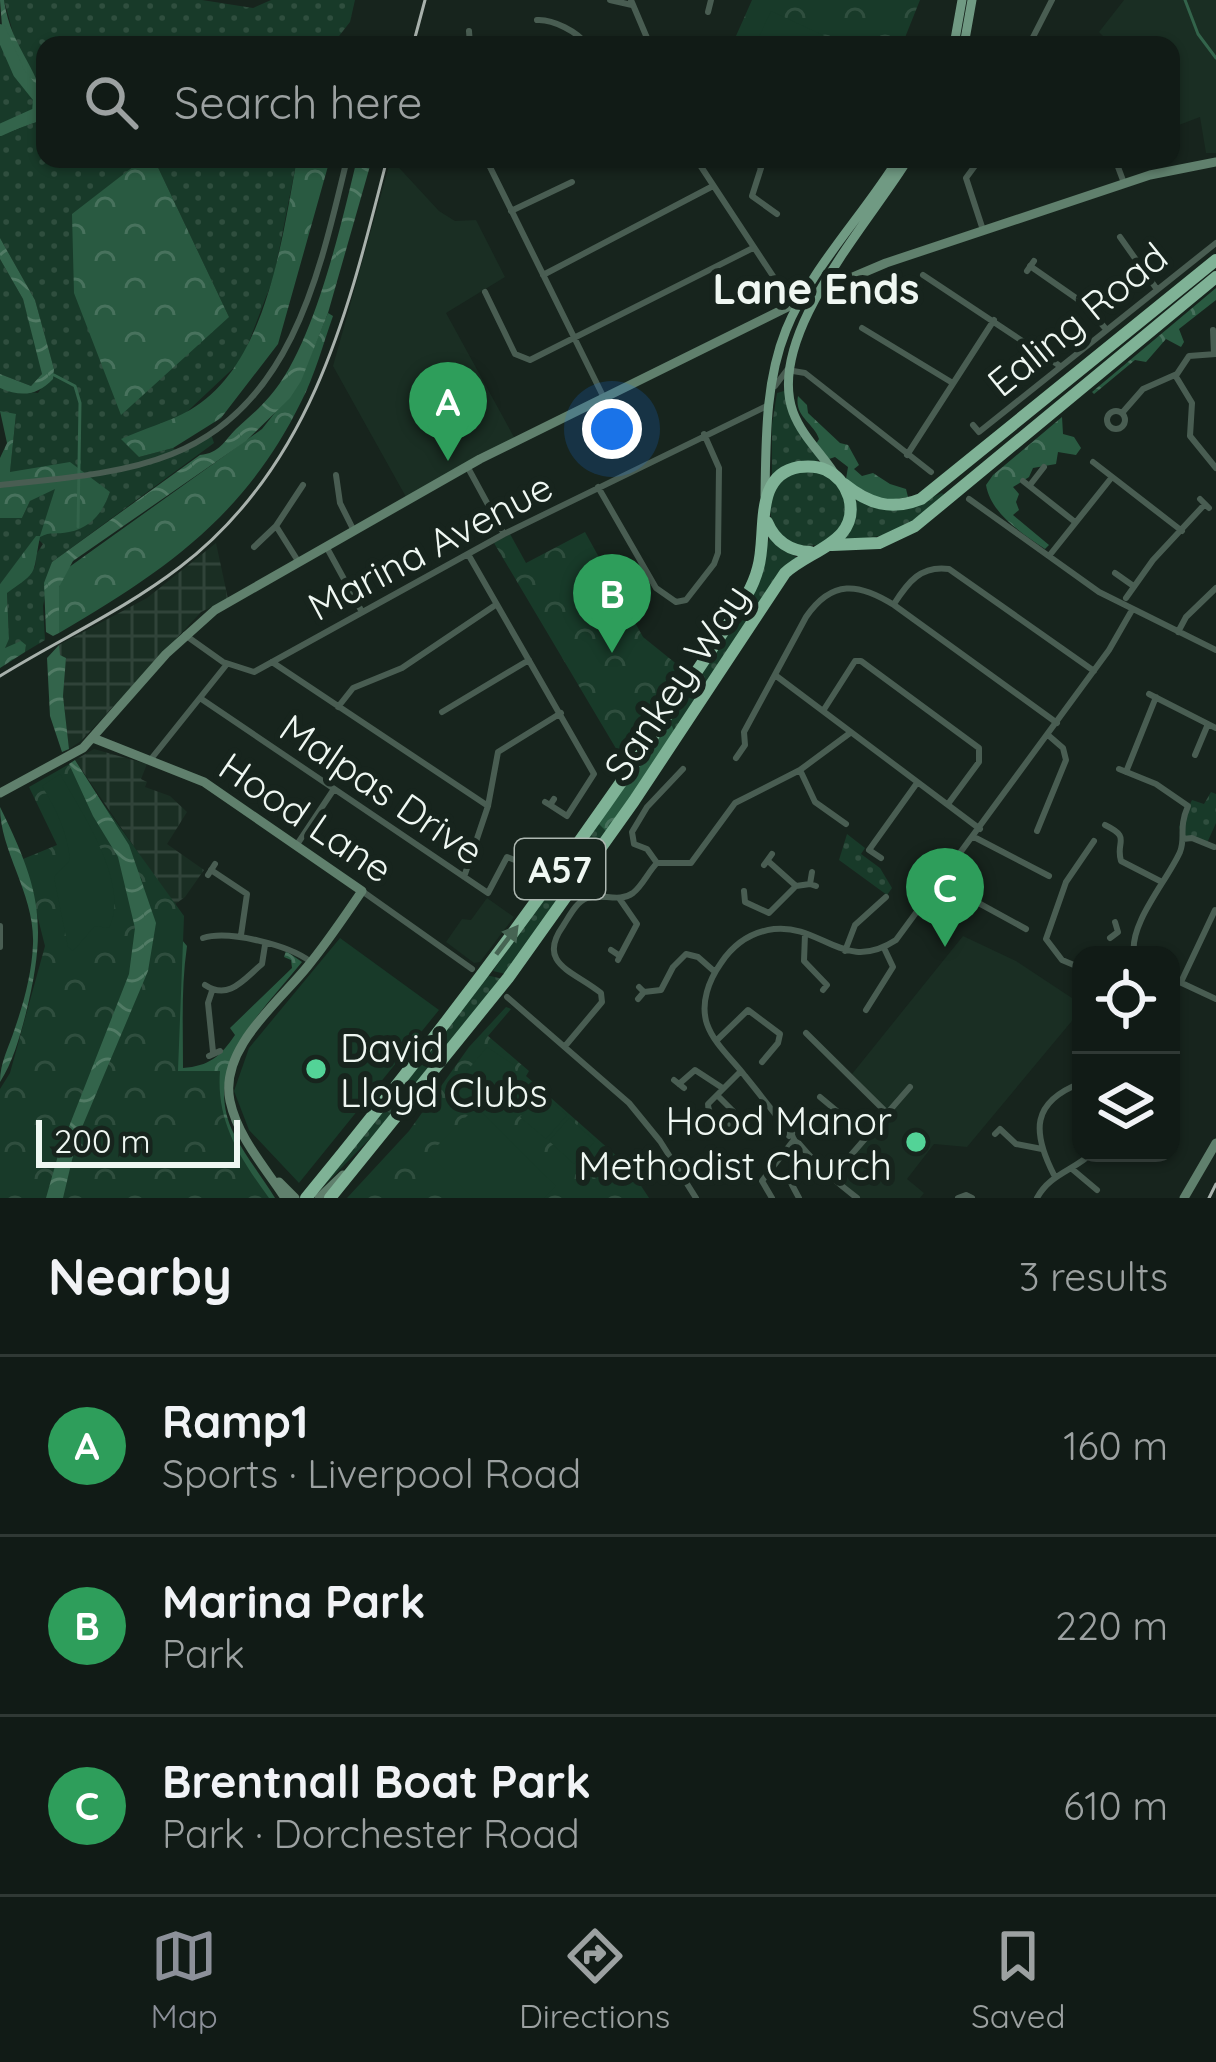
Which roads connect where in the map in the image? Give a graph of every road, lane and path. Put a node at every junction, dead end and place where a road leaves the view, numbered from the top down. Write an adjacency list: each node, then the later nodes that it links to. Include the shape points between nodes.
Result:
1 (610, 0): 5 (street)
2 (711, 0): 6 (street)
3 (967, 0): 12 (main road)
4 (1052, 0): 13 (street)
5 (631, 3): 11 (street)
6 (708, 14)
7 (536, 20): 10 (street)
8 (469, 32): 9 (street)
9 (469, 36)
10 (577, 36)
11 (646, 36)
12 (963, 36)
13 (1034, 36)
14 (1216, 163): 24 (street)
15 (344, 168): 72 (street, via 305,308 262,388 234,416 177,452 140,464)
16 (490, 168): 26 (street)
17 (702, 168): 25 (street)
18 (761, 168): 27 (street, via 752,196)
19 (893, 168): 28 (main road)
20 (902, 168): 28 (main road)
21 (973, 168): 29 (street, via 965,178)
22 (1118, 168): 24 (street)
23 (572, 182): 26 (street)
24 (1124, 183): 29 (street)
25 (713, 186): 32 (street); 35 (street)
26 (511, 211): 35 (street)
27 (778, 214)
28 (862, 223): 39 (main road); 41 (main road)
29 (983, 230): 39 (street)
30 (1120, 241): 38 (street)
31 (1216, 243): 38 (street, Ealing Road)
32 (753, 248): 41 (street); 48 (street)
33 (1216, 263): 70 (highway)
34 (1030, 266): 45 (street)
35 (543, 275): 48 (street)
36 (1216, 277): 74 (highway)
37 (926, 278): 43 (street)
38 (1157, 290): 45 (street, Ealing Road)
39 (820, 291): 41 (street); 51 (main road)
40 (485, 292): 48 (street, via 520,359)
41 (796, 303): 42 (street); 47 (main road)
42 (767, 318): 47 (street); 56 (street)
43 (994, 320): 50 (street); 54 (street)
44 (862, 328): 54 (street)
45 (1106, 329): 50 (street, Ealing Road)
46 (1212, 330): 49 (street)
47 (784, 334): 57 (main road)
48 (574, 338): 56 (street)
49 (1215, 354): 52 (street, via 1189,356)
50 (1060, 366): 59 (street, Ealing Road, via 979,432)
51 (790, 369): 53 (street); 55 (main road); 57 (street)
52 (1174, 375): 58 (street, via 1143,389); 65 (street, via 1192,403 1190,436)
53 (811, 379): 55 (street); 61 (street)
54 (952, 383): 61 (street)
55 (789, 384): 69 (main road, via 798,424)
56 (604, 399): 63 (street)
57 (769, 404): 60 (street, Marina Avenue); 78 (main road)
58 (1121, 413)
59 (973, 425)
60 (704, 434): 73 (street, Marina Avenue); 73 (street, via 718,468 718,553 686,600 656,588)
61 (908, 455): 66 (street)
62 (1093, 462): 68 (street)
63 (467, 466): 81 (street); 83 (street)
64 (1044, 467): 79 (street, via 1026,483)
65 (1216, 468)
66 (931, 472)
67 (336, 475): 81 (street)
68 (1112, 477): 79 (street); 82 (street)
69 (838, 478): 70 (highway, via 867,500 897,506); 78 (highway, via 815,466 790,470 770,487); 86 (highway, via 849,499 848,524)
70 (944, 482): 74 (highway)
71 (303, 484): 80 (street)
72 (0, 485)
73 (598, 487): 83 (street, Marina Avenue)
74 (963, 495): 76 (street); 86 (highway, via 893,539)
75 (983, 495): 76 (street)
76 (977, 504): 88 (street)
77 (1204, 504): 82 (street)
78 (765, 506): 86 (highway, via 780,542 805,552); 212 (highway, Sankey Way / A57, one-way to 78, via 528,912 721,634 758,570)
79 (1075, 522): 88 (street)
80 (276, 526): 85 (street); 89 (street)
81 (353, 530): 84 (street)
82 (1182, 531): 91 (street)
83 (504, 534): 87 (street, Marina Avenue)
84 (325, 545): 89 (street); 97 (street)
85 (254, 547)
86 (824, 548): 202 (highway, Sankey Way / A57, via 784,573 523,957)
87 (468, 554): 95 (street); 97 (street, Marina Avenue)
88 (1049, 556): 96 (street)
89 (298, 561): 99 (street)
90 (1115, 573): 91 (street)
91 (1132, 586): 93 (street)
92 (1216, 588): 98 (street)
93 (1126, 598)
94 (894, 605): 104 (street, via 916,575 949,569); 105 (street, via 870,590 832,592 806,617); 111 (street)
95 (495, 606): 101 (street); 107 (street, via 402,668 353,688)
96 (1132, 610): 98 (street); 104 (street)
97 (362, 612): 102 (street, Marina Avenue)
98 (1178, 632): 100 (street)
99 (185, 635): 103 (street); 115 (street)
100 (1216, 650)
101 (529, 660): 109 (street); 110 (street)
102 (272, 662): 103 (street, Marina Avenue, via 254,672); 107 (street)
103 (227, 664): 106 (street)
104 (1094, 671): 111 (street)
105 (775, 675): 108 (street); 117 (street)
106 (200, 698): 118 (street); 122 (street, Malpas Drive)
107 (338, 706): 126 (street)
108 (824, 711): 113 (street); 125 (street, via 861,661 979,748 979,762)
109 (442, 712)
110 (561, 713): 124 (street, via 594,774 567,816); 126 (street, via 498,752)
111 (1057, 723): 114 (street)
112 (1212, 726): 116 (street, via 1196,751); 132 (street, via 1153,696 1122,771 1190,803 1179,827)
113 (850, 733): 120 (street); 121 (street)
114 (1048, 735): 128 (street, via 1066,760); 130 (street)
115 (93, 738): 118 (street, Hood Lane); 123 (street)
116 (1186, 744)
117 (736, 758)
118 (150, 760): 135 (street, Hood Lane, via 204,782)
119 (683, 769): 141 (street, via 632,832)
120 (800, 770): 127 (street, via 815,802); 141 (street, via 735,803 692,863)
121 (917, 783): 125 (street); 137 (street, via 869,850)
122 (334, 789): 135 (street); 147 (street, Malpas Drive)
123 (0, 793)
124 (550, 802)
125 (948, 805): 130 (street)
126 (488, 806): 147 (street)
127 (846, 823)
128 (1036, 825)
129 (1105, 825): 148 (street, via 1128,843 1121,861)
130 (980, 829): 131 (street)
131 (974, 838): 142 (street); 149 (street)
132 (1183, 839): 134 (street); 148 (street)
133 (1094, 841): 136 (street)
134 (1210, 841)
135 (296, 846): 152 (street, Hood Lane)
136 (1089, 853): 139 (street); 176 (street, via 1066,882 1043,939)
137 (881, 858)
138 (768, 860): 150 (street)
139 (1098, 861)
140 (520, 862): 147 (street, Malpas Drive, via 507,857 488,893)
141 (657, 863): 154 (street)
142 (1032, 867): 145 (street); 146 (street)
143 (211, 869): 166 (street, via 247,894)
144 (812, 872): 150 (street, via 813,885)
145 (1049, 875)
146 (1027, 876)
147 (464, 877)
148 (1160, 881): 165 (street)
149 (942, 883): 158 (street); 172 (street)
150 (796, 886): 157 (street)
151 (744, 890): 157 (street, via 745,902)
152 (362, 891): 175 (street); 177 (street, Hood Lane)
153 (886, 897): 174 (street, via 855,925)
154 (619, 898): 173 (street, via 637,924 619,958); 187 (street, via 584,899 551,945 555,960 602,998)
155 (1010, 909): 158 (street)
156 (1213, 909): 179 (street)
157 (769, 913): 161 (street)
158 (1005, 918): 162 (street)
159 (1115, 922): 163 (street)
160 (0, 926): 171 (street)
161 (771, 929): 164 (street); 178 (street, via 739,943)
162 (1026, 929)
163 (1118, 932): 165 (street); 167 (street)
164 (805, 934): 174 (street); 180 (street, via 804,961 827,985)
165 (1133, 934): 170 (street)
166 (240, 936): 168 (street); 169 (street)
167 (1110, 938)
168 (202, 939)
169 (265, 945): 175 (street, via 290,947); 188 (street, via 259,968 233,988 209,987)
170 (1134, 946)
171 (0, 947)
172 (884, 948): 174 (street); 184 (street, via 893,967)
173 (611, 950)
174 (845, 951)
175 (311, 962): 208 (street, via 250,1034 230,1077 237,1124)
176 (1072, 964)
177 (472, 969)
178 (715, 972): 181 (street, via 691,953 667,969 661,990); 186 (street, via 705,1012)
179 (1181, 982): 183 (street)
180 (823, 990)
181 (640, 992)
182 (507, 997): 187 (street)
183 (1216, 999)
184 (866, 1010)
185 (806, 1034): 197 (street)
186 (716, 1041): 189 (street, via 748,1010 780,1034); 190 (street)
187 (566, 1045): 215 (street, via 640,1115)
188 (214, 1053)
189 (762, 1062)
190 (741, 1070): 192 (street); 199 (street)
191 (679, 1084): 192 (street, via 695,1070)
192 (722, 1087): 195 (street)
193 (910, 1087): 197 (street)
194 (1072, 1087): 201 (street, via 1047,1105)
195 (718, 1097): 195 (street, via 708,1110 729,1126 736,1114)
196 (820, 1097): 199 (street, via 838,1112 804,1122)
197 (886, 1112): 207 (street)
198 (995, 1135): 201 (street, via 1000,1129 1016,1144)
199 (791, 1138): 205 (street); 207 (street)
200 (1215, 1145): 222 (street)
201 (1042, 1149): 206 (street)
202 (364, 1154): 213 (street, A57); 214 (highway, Sankey Way / A57)
203 (1081, 1162): 204 (street)
204 (1072, 1169): 206 (street); 209 (street)
205 (771, 1172): 216 (street, via 762,1181); 217 (street)
206 (1054, 1175): 221 (street)
207 (831, 1178): 218 (street)
208 (274, 1179): 210 (street); 211 (street)
209 (1099, 1190)
210 (285, 1198)
211 (295, 1198)
212 (306, 1198)
213 (319, 1198)
214 (330, 1198)
215 (696, 1198)
216 (772, 1198)
217 (799, 1198)
218 (857, 1198)
219 (958, 1198): 220 (street)
220 (972, 1198)
221 (1037, 1198)
222 (1184, 1198)

